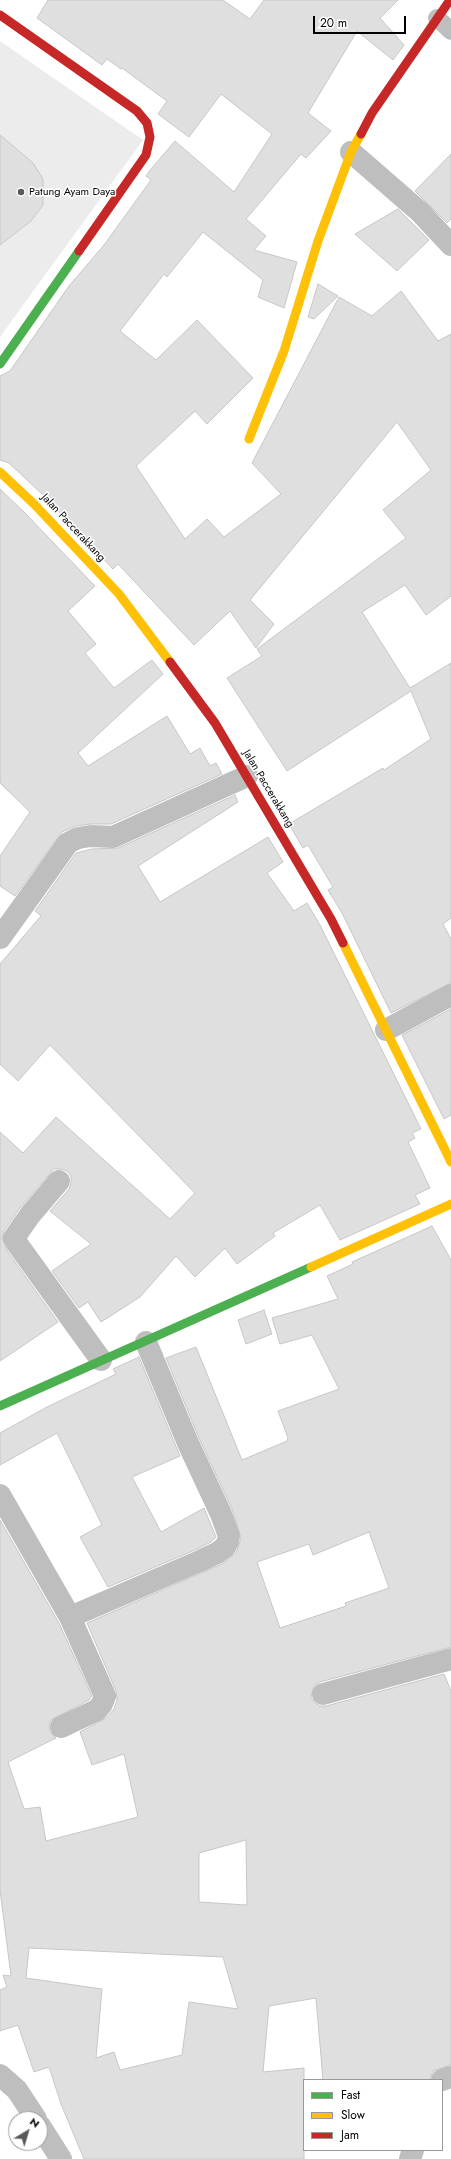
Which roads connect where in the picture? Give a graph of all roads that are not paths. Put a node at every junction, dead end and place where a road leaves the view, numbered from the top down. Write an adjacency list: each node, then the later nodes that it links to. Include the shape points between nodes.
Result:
1 (450, 0): 3 (street)
2 (0, 15): 7 (street, via 137,111 147,122 150,136 146,155)
3 (437, 18): 4 (lane); 5 (street, via 372,113)
4 (451, 32)
5 (351, 152): 6 (street, via 420,212); 8 (street, via 318,241 284,351)
6 (451, 244)
7 (0, 364)
8 (249, 439)
9 (0, 472): 10 (street, Jalan Paccerakkang, via 119,594 215,723)
10 (247, 776): 11 (street, via 113,837 85,837 68,843); 13 (street, Jalan Paccerakkang, via 331,919)
11 (0, 938)
12 (451, 995): 13 (street)
13 (386, 1030): 14 (street, Jalan Paccerakkang)
14 (451, 1162)
15 (59, 1181): 18 (street, via 14,1238)
16 (451, 1204): 17 (street)
17 (146, 1342): 18 (street); 21 (street, via 221,1514 229,1536 228,1541 217,1553)
18 (101, 1360): 19 (street)
19 (0, 1406)
20 (0, 1495): 21 (street)
21 (70, 1617): 24 (street, via 105,1696 96,1710)
22 (451, 1659): 23 (street)
23 (323, 1694)
24 (62, 1727)
25 (0, 2075): 26 (street, via 17,2090)
26 (31, 2111)
27 (48, 2139): 28 (street)
28 (61, 2159)

